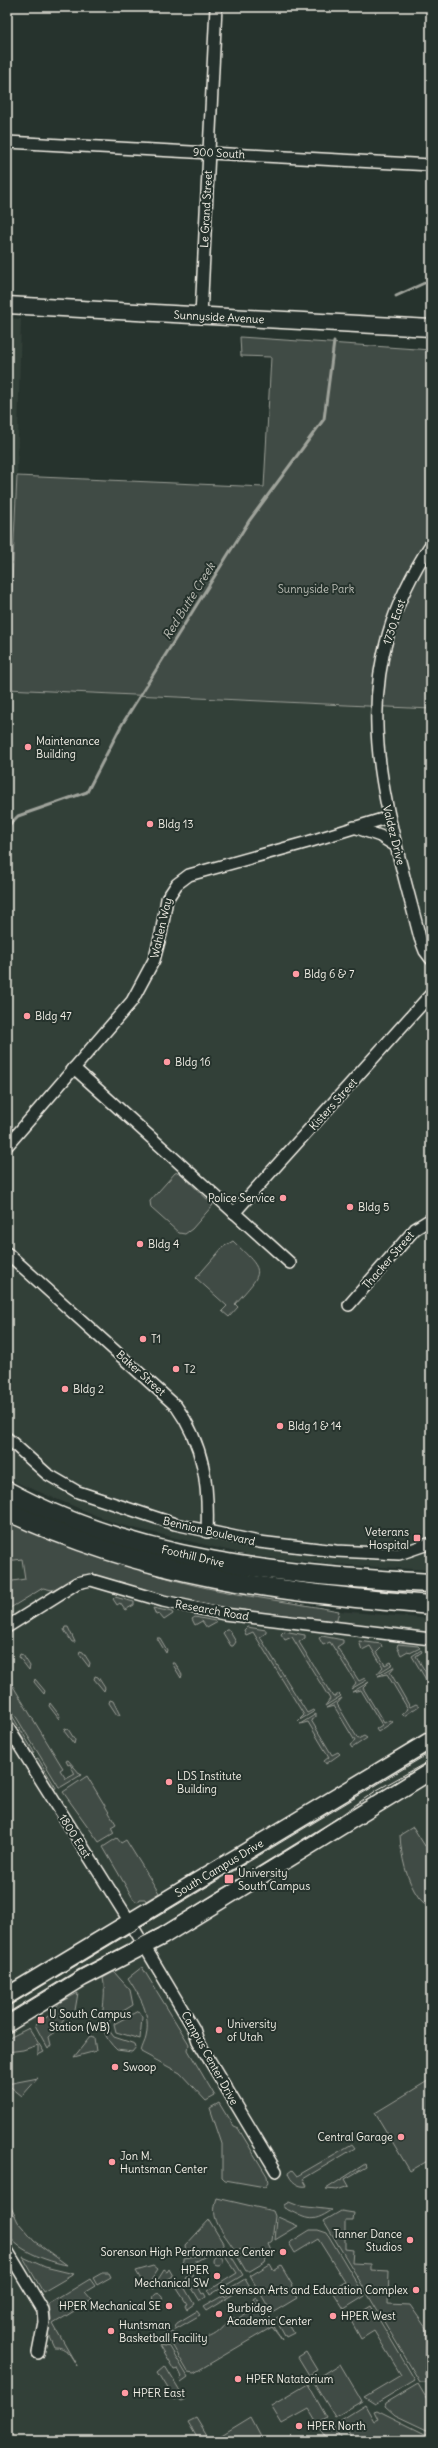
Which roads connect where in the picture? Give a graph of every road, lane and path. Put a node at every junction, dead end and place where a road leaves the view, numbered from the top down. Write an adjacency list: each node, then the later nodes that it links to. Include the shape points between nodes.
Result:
1 (216, 7): 3 (street, Le Grand Street)
2 (7, 142): 3 (street, 900 South)
3 (209, 152): 4 (street, 900 South); 6 (street, Le Grand Street)
4 (431, 165)
5 (7, 305): 6 (street, Sunnyside Avenue)
6 (200, 316): 7 (street, Sunnyside Avenue)
7 (431, 328)
8 (431, 544): 9 (street, 1730 East, via 413,574 393,619 382,657)
9 (376, 707): 10 (street, Valdez Drive, via 378,764)
10 (389, 817): 11 (street, Wahlen Way); 12 (street, Valdez Drive)
11 (354, 827): 12 (street, via 380,836); 15 (street, Wahlen Way, via 189,875 177,884 167,899 158,948 144,982 132,1001)
12 (396, 846): 13 (street, Valdez Drive, via 420,938)
13 (431, 959)
14 (431, 994): 17 (street, Kisters Street)
15 (74, 1068): 16 (street, Wahlen Way); 17 (street)
16 (7, 1146)
17 (234, 1213): 20 (street)
18 (431, 1219): 21 (street, Thacker Street, via 415,1229)
19 (7, 1253): 25 (street, Baker Street, via 176,1406 189,1424 201,1453 207,1491)
20 (290, 1263)
21 (349, 1305)
22 (7, 1438): 25 (street, Bennion Boulevard, via 47,1474 78,1492 148,1516)
23 (7, 1491): 27 (main road, Foothill Drive, via 58,1515 106,1533 207,1560 260,1570)
24 (7, 1511): 28 (main road, Foothill Drive, via 89,1546 190,1574 265,1588)
25 (207, 1532): 26 (street, Bennion Boulevard, via 297,1548 387,1555 399,1554)
26 (431, 1543)
27 (431, 1583)
28 (431, 1605)
29 (7, 1627): 30 (street, Research Road, via 77,1583 91,1580 163,1601 224,1614)
30 (431, 1639)
31 (7, 1726): 34 (street, 1800 East)
32 (431, 1740): 34 (street, South Campus Drive)
33 (431, 1771): 35 (street)
34 (130, 1922): 35 (street, 1800 East); 36 (street, South Campus Drive)
35 (145, 1945): 37 (street, via 82,1978); 38 (street, Campus Center Drive)
36 (7, 1996)
37 (7, 2024)
38 (276, 2171)
39 (7, 2250): 40 (street, via 43,2310 44,2322)
40 (38, 2353)

